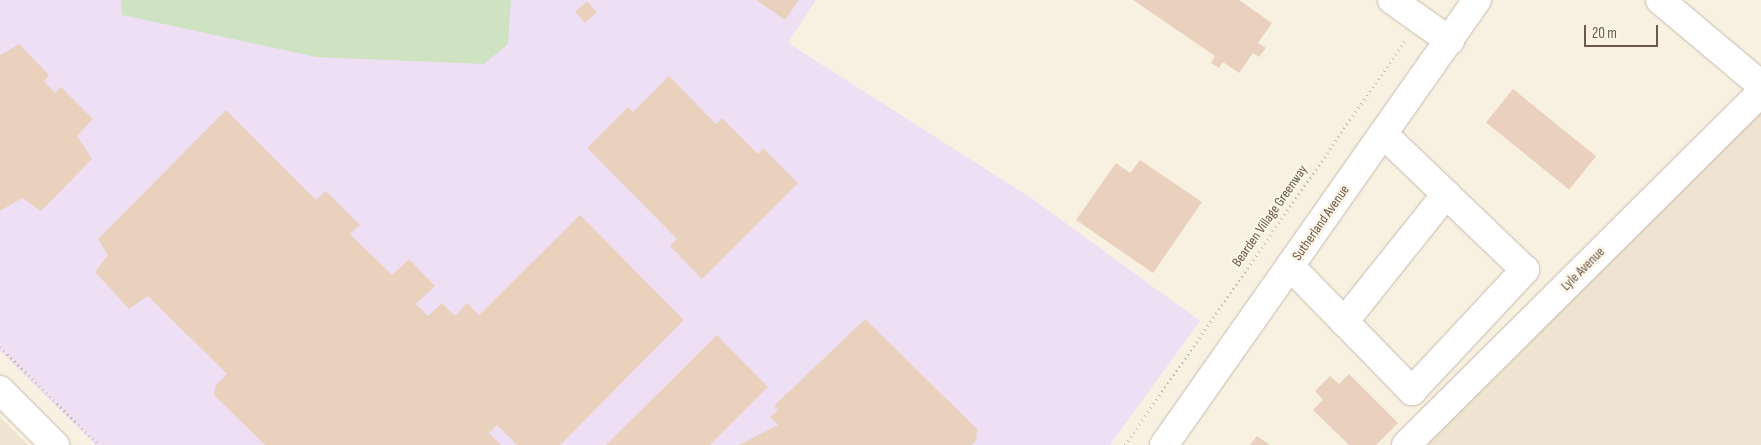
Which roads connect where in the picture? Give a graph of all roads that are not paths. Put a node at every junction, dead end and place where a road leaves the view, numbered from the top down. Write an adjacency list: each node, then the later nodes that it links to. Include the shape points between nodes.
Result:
1 (1392, 0): 4 (street)
2 (1478, 0): 4 (street, Sutherland Avenue)
3 (1660, 0): 5 (street)
4 (1450, 41): 7 (street, Sutherland Avenue)
5 (1761, 85)
6 (1761, 93): 13 (street, Lyle Avenue)
7 (1383, 134): 8 (street); 9 (street, Sutherland Avenue)
8 (1446, 194): 10 (street); 12 (street, via 1525,270)
9 (1290, 266): 10 (street); 15 (street, Sutherland Avenue)
10 (1344, 322): 12 (street)
11 (0, 390): 14 (street)
12 (1412, 391): 13 (street)
13 (1436, 415): 16 (street, Lyle Avenue)
14 (55, 445)
15 (1164, 445)
16 (1406, 445)

